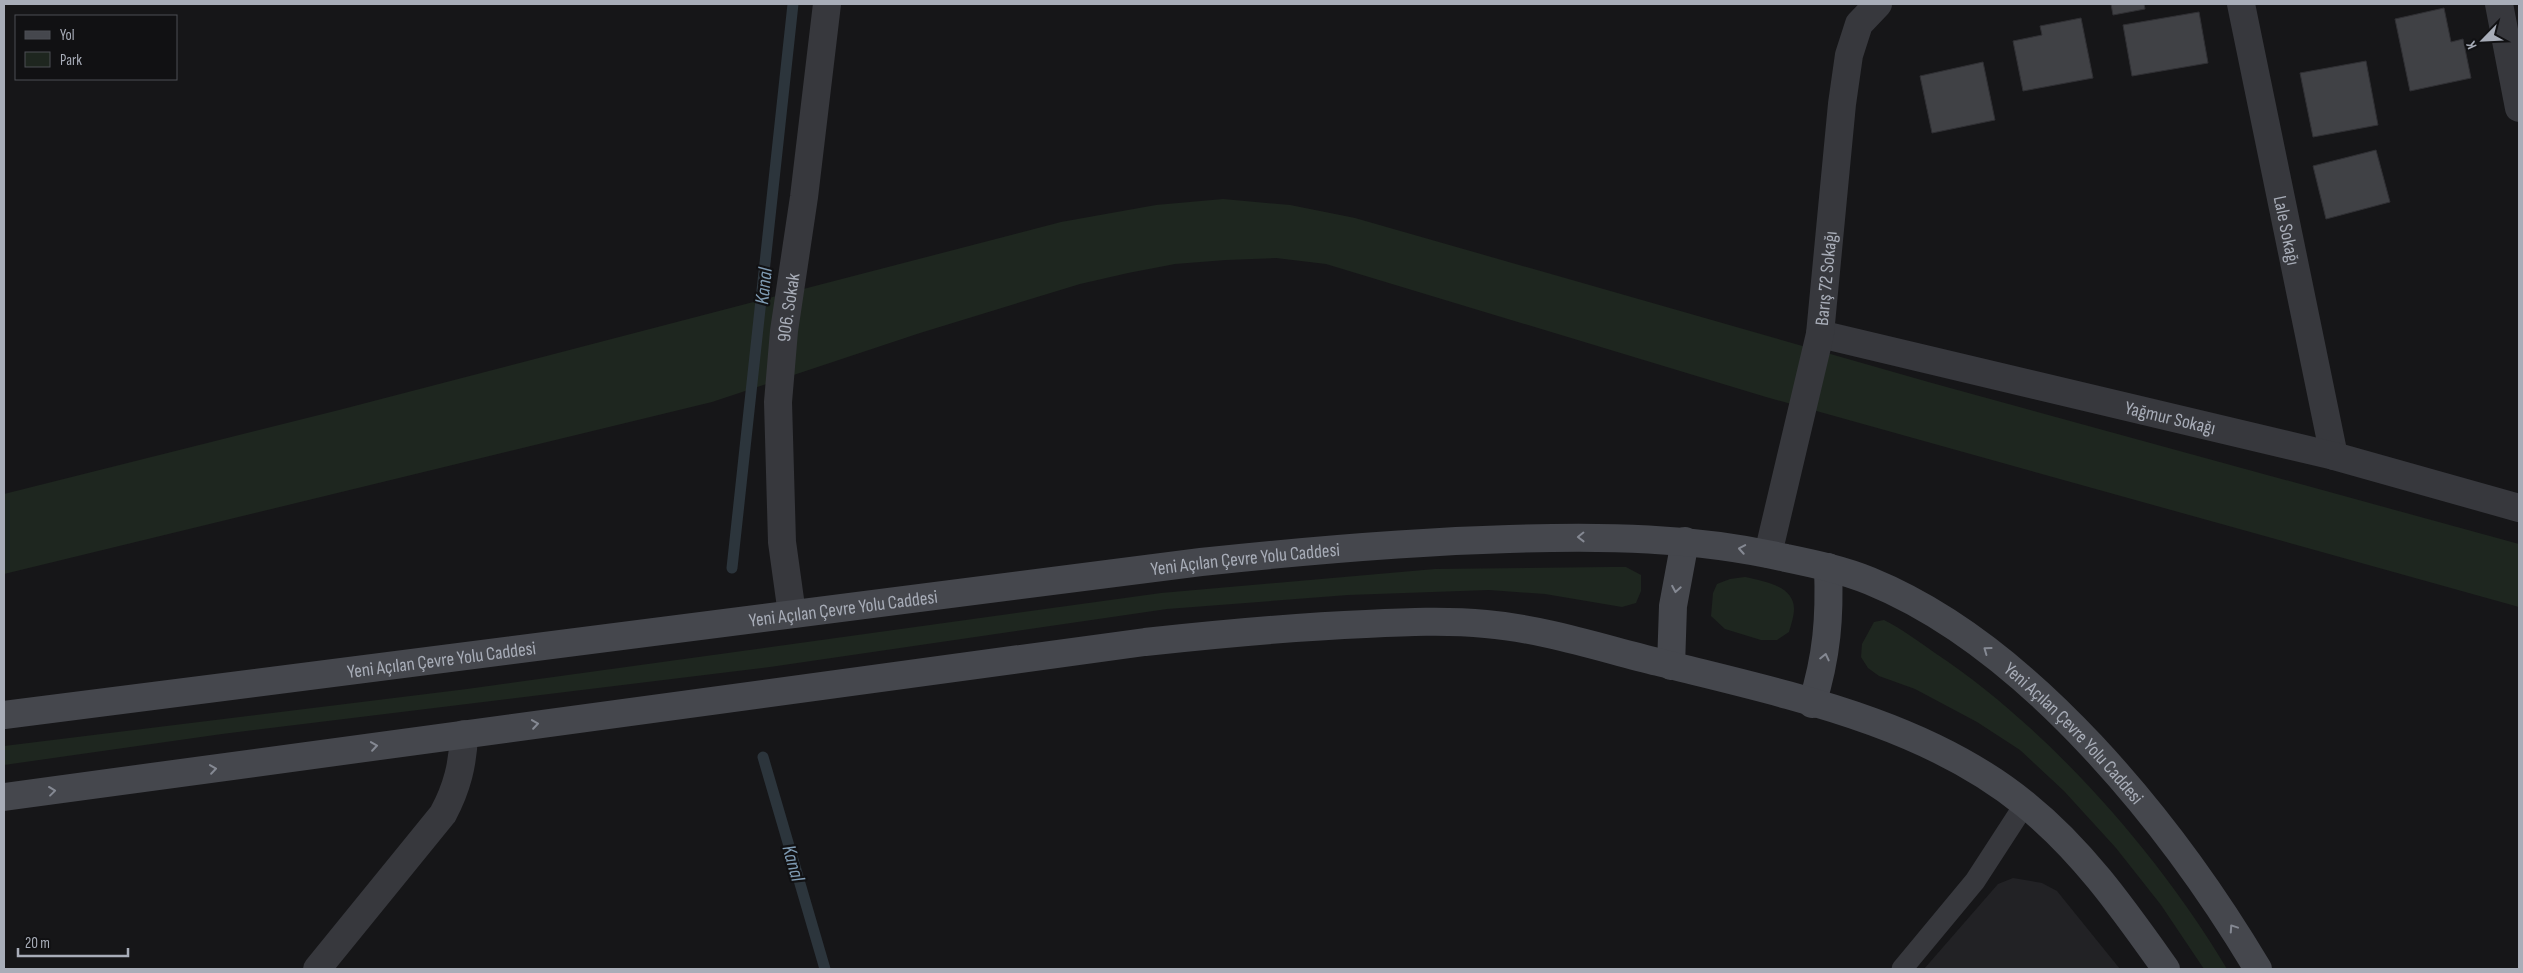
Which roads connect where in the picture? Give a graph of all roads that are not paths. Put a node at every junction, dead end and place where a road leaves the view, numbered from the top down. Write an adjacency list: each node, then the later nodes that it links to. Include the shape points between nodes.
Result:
1 (827, 4): 12 (street, 906. Sokak, via 784,331 778,402 782,542)
2 (1877, 4): 6 (street, Barış 72 Sokağı, via 1859,24 1849,55)
3 (2241, 4): 7 (street, Lale Sokağı)
4 (2499, 4): 5 (street)
5 (2519, 108)
6 (1820, 334): 7 (street, Yağmur Sokağı); 10 (street, Barış 72 Sokağı)
7 (2334, 456): 8 (street, Yağmur Sokağı)
8 (2519, 508)
9 (1686, 541): 10 (main road, Yeni Açılan Çevre Yolu Caddesi, one-way to 9); 12 (main road, Yeni Açılan Çevre Yolu Caddesi, one-way to 12, via 1633,537 1540,538 1314,550); 13 (main road, one-way to 13, via 1674,606)
10 (1768, 554): 11 (main road, Yeni Açılan Çevre Yolu Caddesi)
11 (1828, 567): 14 (main road, one-way to 11, via 1827,646 1830,613); 22 (main road, Yeni Açılan Çevre Yolu Caddesi, one-way to 11, via 2195,874 2130,790 2045,699 1988,650 1921,606)
12 (792, 614): 15 (main road, Yeni Açılan Çevre Yolu Caddesi)
13 (1671, 666): 14 (main road); 16 (main road, one-way to 13, via 1145,642 1336,625 1422,621 1487,624 1546,634)
14 (1812, 704): 18 (main road, via 1861,717 1939,750 1984,775)
15 (4, 715)
16 (464, 734): 17 (main road, one-way to 16); 19 (street, via 460,773 455,792 443,814)
17 (4, 797)
18 (2025, 804): 20 (lane, via 1975,881); 21 (main road, via 2066,841 2114,896)
19 (317, 969)
20 (1902, 969)
21 (2166, 969)
22 (2258, 969)

